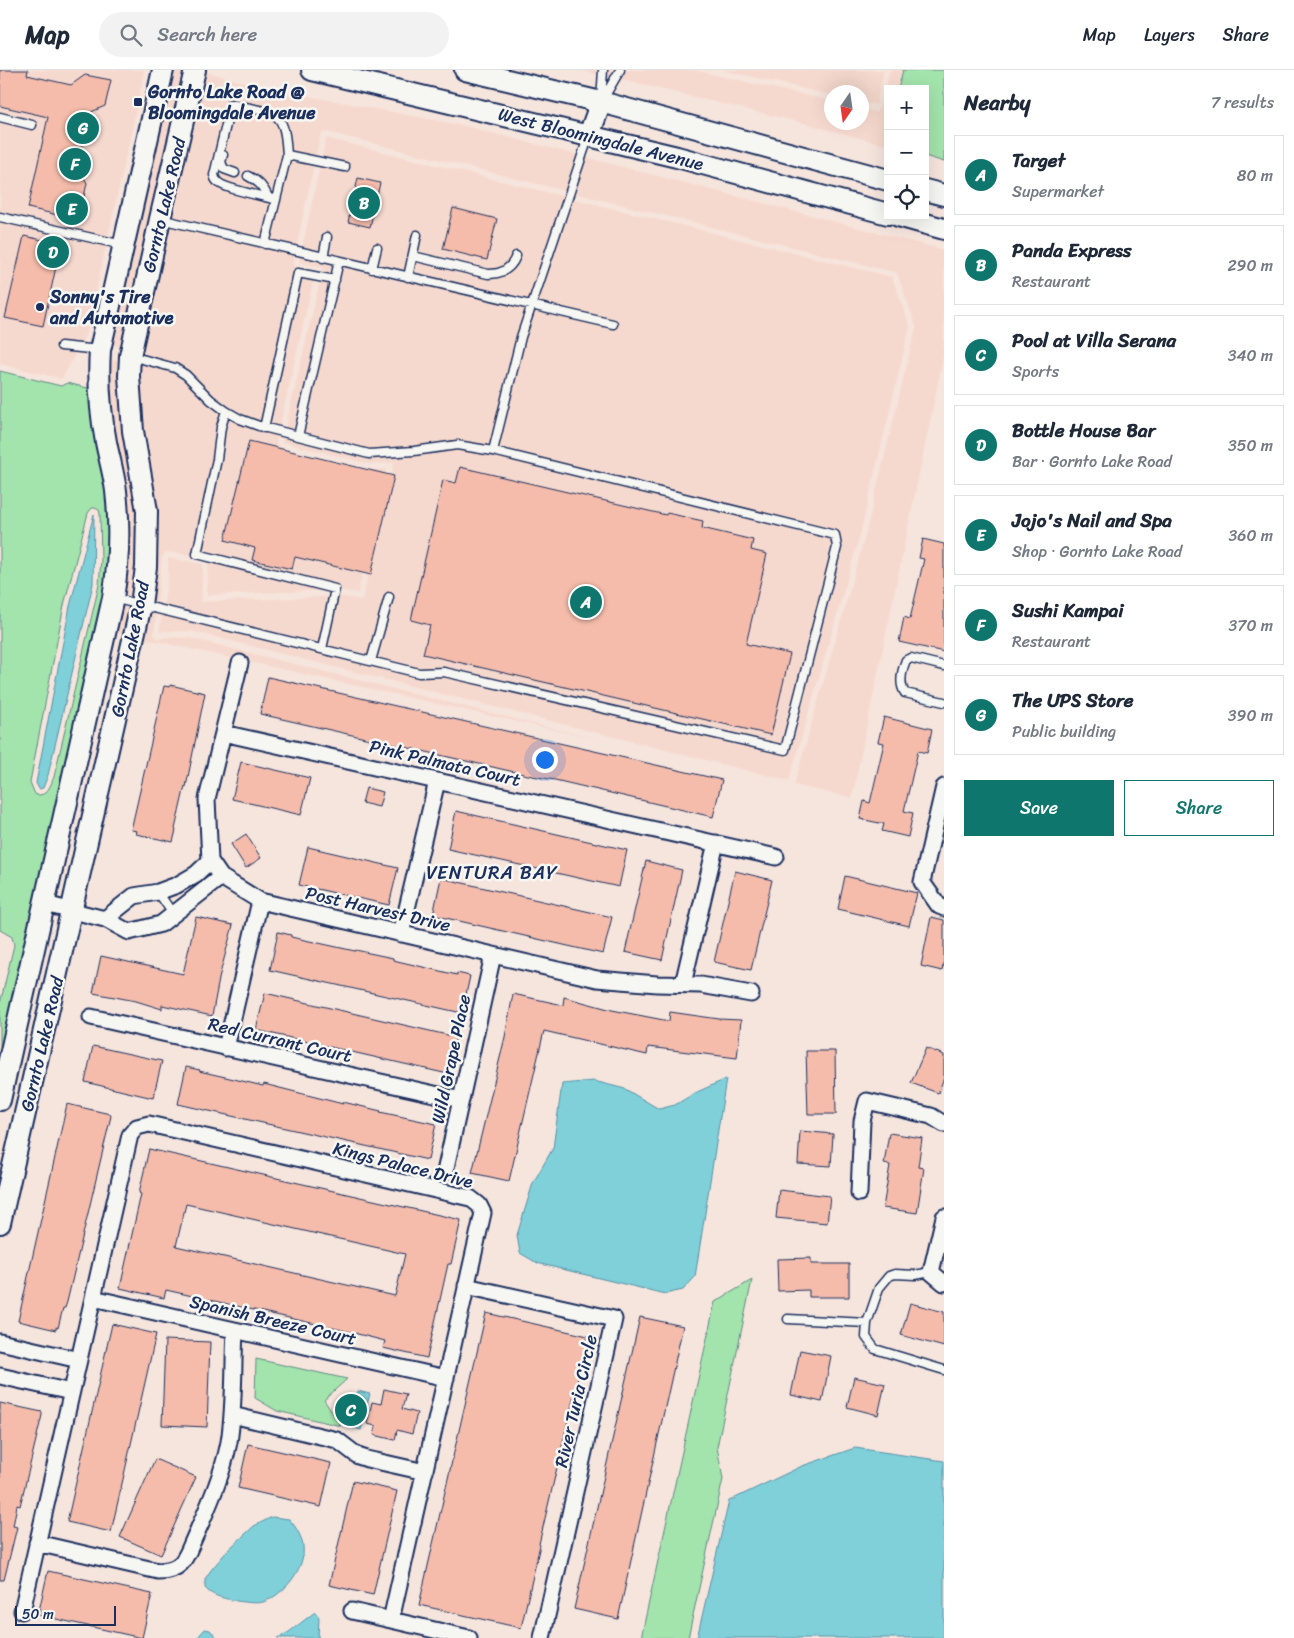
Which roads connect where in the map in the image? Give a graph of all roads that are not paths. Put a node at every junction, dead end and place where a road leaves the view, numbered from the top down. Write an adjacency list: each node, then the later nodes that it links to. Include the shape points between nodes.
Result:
1 (163, 70): 29 (street, Gornto Lake Road)
2 (195, 70): 23 (street, Gornto Lake Road)
3 (312, 70): 11 (street, West Bloomingdale Avenue)
4 (465, 70): 7 (street, West Bloomingdale Avenue)
5 (603, 70): 7 (lane)
6 (620, 70): 7 (lane)
7 (601, 102): 11 (street); 16 (street, West Bloomingdale Avenue)
8 (230, 108): 12 (lane, via 278,117); 14 (lane, via 222,162 224,169); 19 (lane, via 214,175 216,181)
9 (0, 118): 10 (lane)
10 (32, 125)
11 (589, 135): 21 (street, West Bloomingdale Avenue); 38 (lane)
12 (287, 155): 13 (lane); 20 (lane)
13 (345, 168)
14 (235, 173)
15 (248, 176): 19 (lane, via 261,185)
16 (884, 179)
17 (929, 191): 18 (street)
18 (944, 195)
19 (268, 196): 20 (lane)
20 (276, 200): 28 (lane)
21 (884, 213)
22 (0, 217): 29 (lane)
23 (160, 219): 28 (lane); 42 (street, Gornto Lake Road)
24 (912, 220): 25 (street)
25 (944, 229)
26 (328, 236): 33 (lane)
27 (417, 236): 31 (lane)
28 (265, 244): 33 (lane)
29 (123, 245): 41 (street, Gornto Lake Road)
30 (377, 248): 35 (lane)
31 (412, 256): 32 (lane, via 488,274 508,268); 36 (lane)
32 (516, 256)
33 (323, 258): 34 (lane)
34 (339, 261): 35 (lane); 37 (lane)
35 (372, 269): 36 (lane)
36 (408, 277): 38 (lane)
37 (335, 280): 44 (lane, via 298,273); 45 (lane)
38 (531, 306): 39 (lane); 46 (lane)
39 (613, 324)
40 (61, 346): 41 (lane)
41 (100, 350): 42 (street); 48 (street, Gornto Lake Road, via 99,391 118,524)
42 (130, 356): 43 (lane, via 175,368); 49 (street, Gornto Lake Road, via 133,431 147,511 146,567)
43 (226, 411): 44 (lane); 50 (lane, via 197,554 335,589)
44 (264, 428): 45 (lane)
45 (298, 436): 46 (lane, via 369,454 414,452 457,445)
46 (493, 451): 51 (lane, via 835,535 837,547 785,750 444,672 418,672)
47 (388, 597): 51 (lane)
48 (113, 598): 49 (lane); 64 (street, Gornto Lake Road)
49 (141, 605): 50 (lane); 66 (street, Gornto Lake Road)
50 (322, 649): 51 (lane)
51 (371, 661)
52 (240, 663): 55 (street)
53 (944, 666): 54 (lane, via 911,658 906,660 901,684 905,693)
54 (944, 702)
55 (223, 733): 56 (street, Pink Palmata Court); 60 (street, via 207,799)
56 (437, 781): 58 (street, Pink Palmata Court); 69 (street)
57 (944, 787): 65 (street, via 922,882 939,906)
58 (716, 843): 59 (street, Pink Palmata Court); 71 (street)
59 (776, 857)
60 (210, 861): 61 (street, Post Harvest Drive); 62 (street, via 196,874)
61 (221, 876): 63 (street, Post Harvest Drive); 67 (street)
62 (158, 892): 67 (lane); 68 (street, via 134,896)
63 (260, 901): 69 (street, Post Harvest Drive); 74 (street)
64 (45, 904): 66 (street); 75 (street, Gornto Lake Road)
65 (944, 908)
66 (72, 911): 68 (street); 81 (street, Gornto Lake Road)
67 (173, 914): 68 (street, via 161,924 129,932)
68 (105, 919)
69 (401, 934): 70 (street, Post Harvest Drive)
70 (493, 955): 71 (street, Post Harvest Drive, via 597,979); 76 (street, Wild Grape Place)
71 (683, 984): 72 (street, Post Harvest Drive)
72 (751, 994)
73 (91, 1016): 74 (street, Red Currant Court)
74 (226, 1048): 76 (street, Red Currant Court)
75 (0, 1100)
76 (461, 1100): 78 (street, Wild Grape Place)
77 (944, 1124): 79 (street, via 931,1116 868,1101 862,1121)
78 (445, 1172)
79 (859, 1193)
80 (944, 1217): 82 (street)
81 (0, 1223)
82 (931, 1272): 83 (street); 87 (lane, via 889,1276 879,1288)
83 (944, 1282)
84 (466, 1286): 85 (street, Kings Palace Drive, via 483,1213 470,1198 149,1124 137,1127 130,1135); 93 (street, Kings Palace Drive); 102 (street, River Turia Circle, via 614,1319)
85 (93, 1298): 88 (street, Spanish Breeze Court); 90 (street, Kings Palace Drive)
86 (788, 1319): 87 (lane)
87 (867, 1323): 91 (lane, via 866,1336 875,1349)
88 (235, 1330): 93 (street, Spanish Breeze Court); 95 (street)
89 (0, 1342): 90 (street)
90 (79, 1360): 94 (street, Kings Palace Drive)
91 (944, 1370)
92 (0, 1376): 94 (street)
93 (446, 1378): 96 (street, Kings Palace Drive)
94 (72, 1392): 97 (street, Kings Palace Drive)
95 (232, 1415): 96 (street, via 337,1440 358,1456); 97 (street, via 222,1469 181,1566 170,1571 158,1571)
96 (425, 1472): 100 (street, Kings Palace Drive)
97 (37, 1543): 98 (street, Kings Palace Drive)
98 (22, 1611)
99 (352, 1611): 100 (street)
100 (391, 1620): 101 (street)
101 (470, 1638)
102 (542, 1638)

